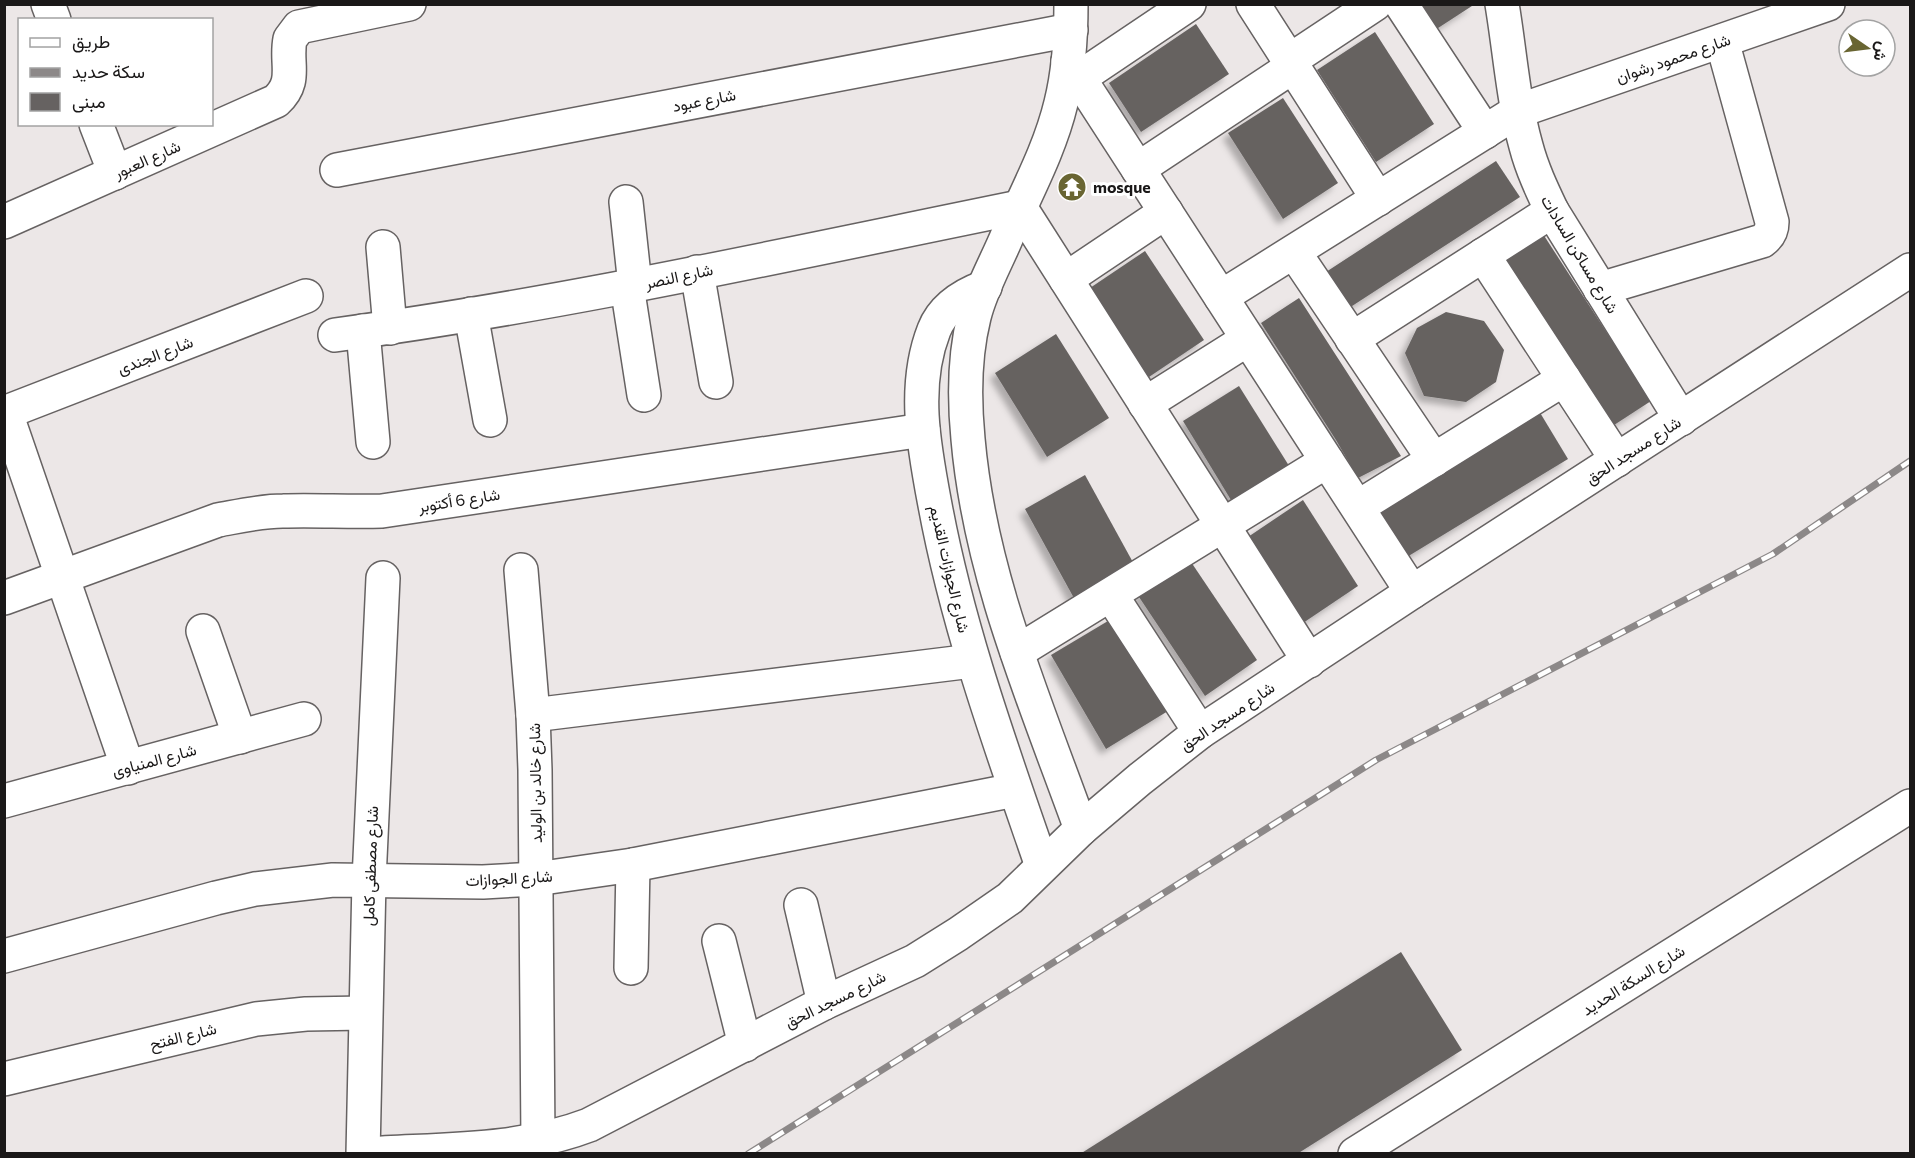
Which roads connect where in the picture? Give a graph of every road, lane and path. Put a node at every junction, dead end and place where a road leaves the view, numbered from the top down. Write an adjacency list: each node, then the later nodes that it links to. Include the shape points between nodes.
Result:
1 (409, 4): 17 (street, شارع العبور, via 299,27 290,39 288,85 276,101)
2 (1190, 4): 11 (street)
3 (1253, 4): 10 (street)
4 (1375, 4): 10 (street)
5 (1401, 4): 14 (street)
6 (1502, 4): 12 (street, شارع مساكن السادات)
7 (1828, 4): 9 (street, شارع محمود رشوان)
8 (1071, 17): 11 (street); 16 (street, شارع عبود)
9 (1722, 41): 12 (street, شارع محمود رشوان); 32 (street, via 1772,229 1762,241)
10 (1290, 64): 15 (street); 18 (street)
11 (1074, 70): 15 (street); 20 (street)
12 (1518, 111): 14 (street, شارع محمود رشوان); 21 (street, شارع مساكن السادات, via 1526,148)
13 (97, 126): 17 (street)
14 (1485, 132): 18 (street, شارع محمود رشوان)
15 (1138, 169): 22 (street)
16 (338, 170)
17 (115, 173): 23 (street, شارع العبور)
18 (1378, 200): 25 (street, شارع محمود رشوان)
19 (626, 202): 30 (street)
20 (1020, 207): 28 (street, شارع النصر); 29 (street); 31 (street)
21 (1552, 211): 26 (street); 32 (street, شارع مساكن السادات)
22 (1166, 212): 29 (street); 34 (street)
23 (4, 222)
24 (383, 247): 36 (street)
25 (1294, 252): 34 (street, شارع محمود رشوان); 38 (street)
26 (1483, 255): 38 (street); 39 (street)
27 (1911, 270): 44 (street, شارع مسجد الحق)
28 (697, 272): 30 (street, شارع النصر); 40 (street)
29 (1066, 279): 42 (street)
30 (631, 285): 35 (street, شارع النصر); 41 (street)
31 (985, 287): 46 (street, شارع الجوازات القديم, via 955,302 935,328 925,361); 60 (street, via 968,345 968,446 988,562)
32 (1600, 289): 44 (street, شارع مساكن السادات)
33 (306, 296): 43 (street, شارع الجندى)
34 (1221, 297): 37 (street)
35 (471, 314): 36 (street, شارع النصر); 45 (street)
36 (363, 331): 47 (street)
37 (1248, 339): 42 (street); 50 (street)
38 (1352, 339): 48 (street)
39 (1564, 379): 48 (street); 49 (street)
40 (716, 382)
41 (644, 394)
42 (1145, 404): 52 (street)
43 (5, 413): 54 (street)
44 (1681, 419): 49 (street, شارع مسجد الحق)
45 (490, 420)
46 (923, 430): 54 (street, شارع 6 أكتوبر, via 382,511 250,514 218,520); 61 (street, شارع الجوازات القديم, via 943,547)
47 (373, 442)
48 (1434, 460): 51 (street)
49 (1617, 460): 56 (street, شارع مسجد الحق)
50 (1327, 461): 51 (street); 52 (street)
51 (1358, 507): 56 (street)
52 (1223, 526): 57 (street); 62 (street)
53 (521, 570): 63 (street, شارع خالد بن الوليد)
54 (63, 577): 58 (street, شارع 6 أكتوبر); 67 (street)
55 (383, 578): 75 (street, شارع مصطفى كامل)
56 (1412, 592): 62 (street, شارع مسجد الحق)
57 (1111, 595): 60 (street); 65 (street)
58 (4, 598)
59 (203, 631): 66 (street)
60 (1017, 652): 71 (street)
61 (972, 661): 63 (street); 68 (street, شارع الجوازات القديم)
62 (1309, 661): 65 (street, شارع مسجد الحق)
63 (533, 715): 74 (street, شارع خالد بن الوليد)
64 (304, 719): 66 (street, شارع المنياوى)
65 (1200, 732): 71 (street, شارع مسجد الحق)
66 (240, 736): 67 (street, شارع المنياوى)
67 (128, 768): 69 (street, شارع المنياوى)
68 (1016, 790): 72 (street, شارع الجوازات); 73 (street, شارع الجوازات القديم)
69 (4, 801)
70 (1911, 806): 86 (street, شارع السكة الحديد)
71 (1081, 829): 73 (street, شارع مسجد الحق)
72 (633, 865): 74 (street, شارع الجوازات); 79 (street)
73 (1042, 866): 80 (street, شارع مسجد الحق, via 1010,897 958,934 915,961)
74 (536, 879): 75 (street, شارع الجوازات); 84 (street, شارع خالد بن الوليد)
75 (369, 880): 78 (street, شارع الجوازات, via 255,889); 81 (street, شارع مصطفى كامل)
76 (801, 905): 80 (street)
77 (719, 941): 82 (street)
78 (4, 956)
79 (631, 968)
80 (824, 1003): 82 (street, شارع مسجد الحق)
81 (365, 1013): 83 (street, شارع الفتح, via 256,1019); 85 (street, شارع مصطفى كامل)
82 (745, 1045): 84 (street, شارع مسجد الحق, via 589,1125)
83 (4, 1079)
84 (530, 1148): 85 (street, شارع مسجد الحق, via 513,1145)
85 (364, 1154)
86 (1355, 1154)

